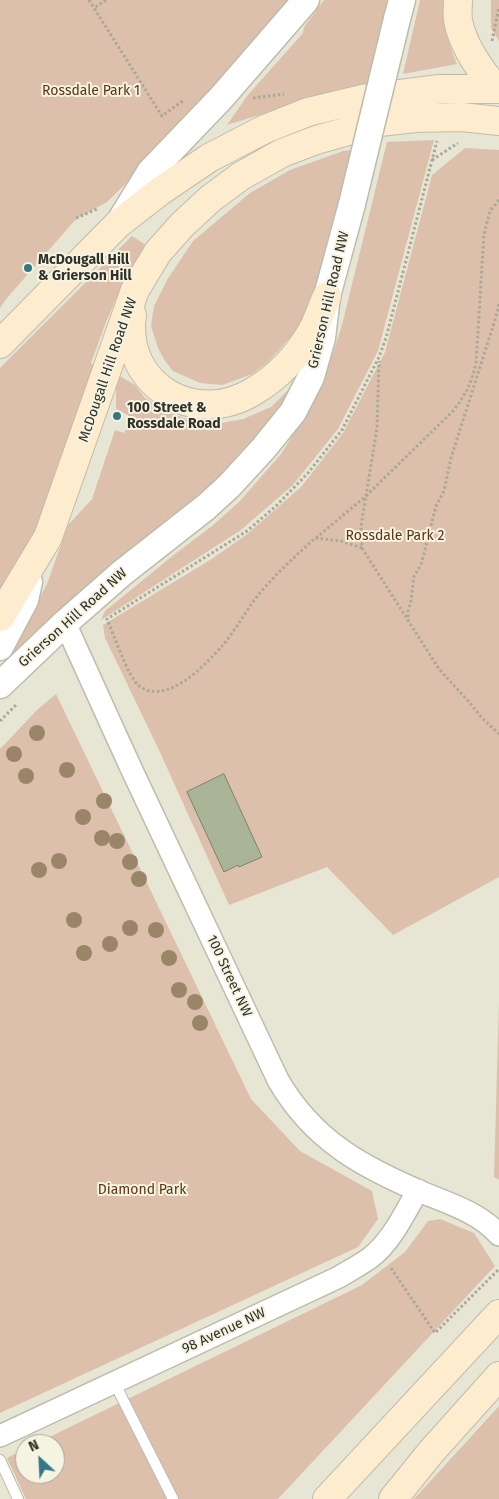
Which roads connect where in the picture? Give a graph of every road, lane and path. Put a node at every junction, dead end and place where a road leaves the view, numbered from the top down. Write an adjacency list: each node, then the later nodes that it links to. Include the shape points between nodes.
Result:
1 (89, 0): 5 (path)
2 (106, 0): 5 (path)
3 (306, 0): 16 (street, via 221,98 150,172)
4 (458, 0): 9 (main road, via 458,20 467,46)
5 (94, 8): 10 (path, via 162,116)
6 (499, 8): 8 (path, via 491,42)
7 (399, 10): 18 (street, Grierson Hill Road NW, bridge)
8 (499, 40)
9 (498, 89): 16 (main road, via 439,89 362,99 308,112 209,158)
10 (184, 100)
11 (499, 121): 17 (main road, McDougall Hill Road NW, via 462,117 380,122 282,153 241,176 182,224 158,252)
12 (438, 135): 14 (path)
13 (462, 140): 14 (path)
14 (432, 161): 21 (path)
15 (499, 200): 22 (path, via 490,210 484,234 476,364 472,382 453,411)
16 (118, 224): 20 (main road)
17 (136, 290): 18 (main road, via 130,327 133,352 140,365 147,377 167,394 202,404 239,399 279,372 312,330); 25 (main road, McDougall Hill Road NW, via 56,516)
18 (327, 296): 28 (street, Grierson Hill Road NW, via 322,338 311,377 293,412 229,486)
19 (499, 303): 29 (path, via 421,565 414,576)
20 (0, 344)
21 (379, 358): 22 (path, via 377,428); 27 (path, via 342,430 308,473 276,506 247,531)
22 (366, 496): 23 (path); 24 (path, via 361,526)
23 (315, 538): 24 (path); 27 (path, via 266,586 224,644 181,683 169,689 151,691 135,682)
24 (362, 548): 29 (path)
25 (32, 565): 26 (main road, McDougall Hill Road NW); 31 (street, via 24,600)
26 (0, 616)
27 (107, 619): 30 (path)
28 (65, 623): 32 (street, Grierson Hill Road NW); 34 (street, 100 Street NW, via 289,1099 315,1129 347,1154)
29 (408, 623): 33 (path, via 438,669)
30 (98, 624)
31 (0, 648)
32 (0, 685)
33 (499, 734)
34 (418, 1190): 35 (street, 100 Street NW, via 461,1209); 40 (street, 98 Avenue NW, via 387,1242 363,1263)
35 (499, 1235)
36 (387, 1264): 37 (path, via 435,1334)
37 (499, 1269)
38 (499, 1314): 45 (main road)
39 (499, 1376): 46 (main road)
40 (114, 1382): 41 (street, 98 Avenue NW); 44 (lane)
41 (0, 1436)
42 (0, 1460): 43 (lane)
43 (18, 1499)
44 (173, 1499)
45 (328, 1499)
46 (393, 1499)

